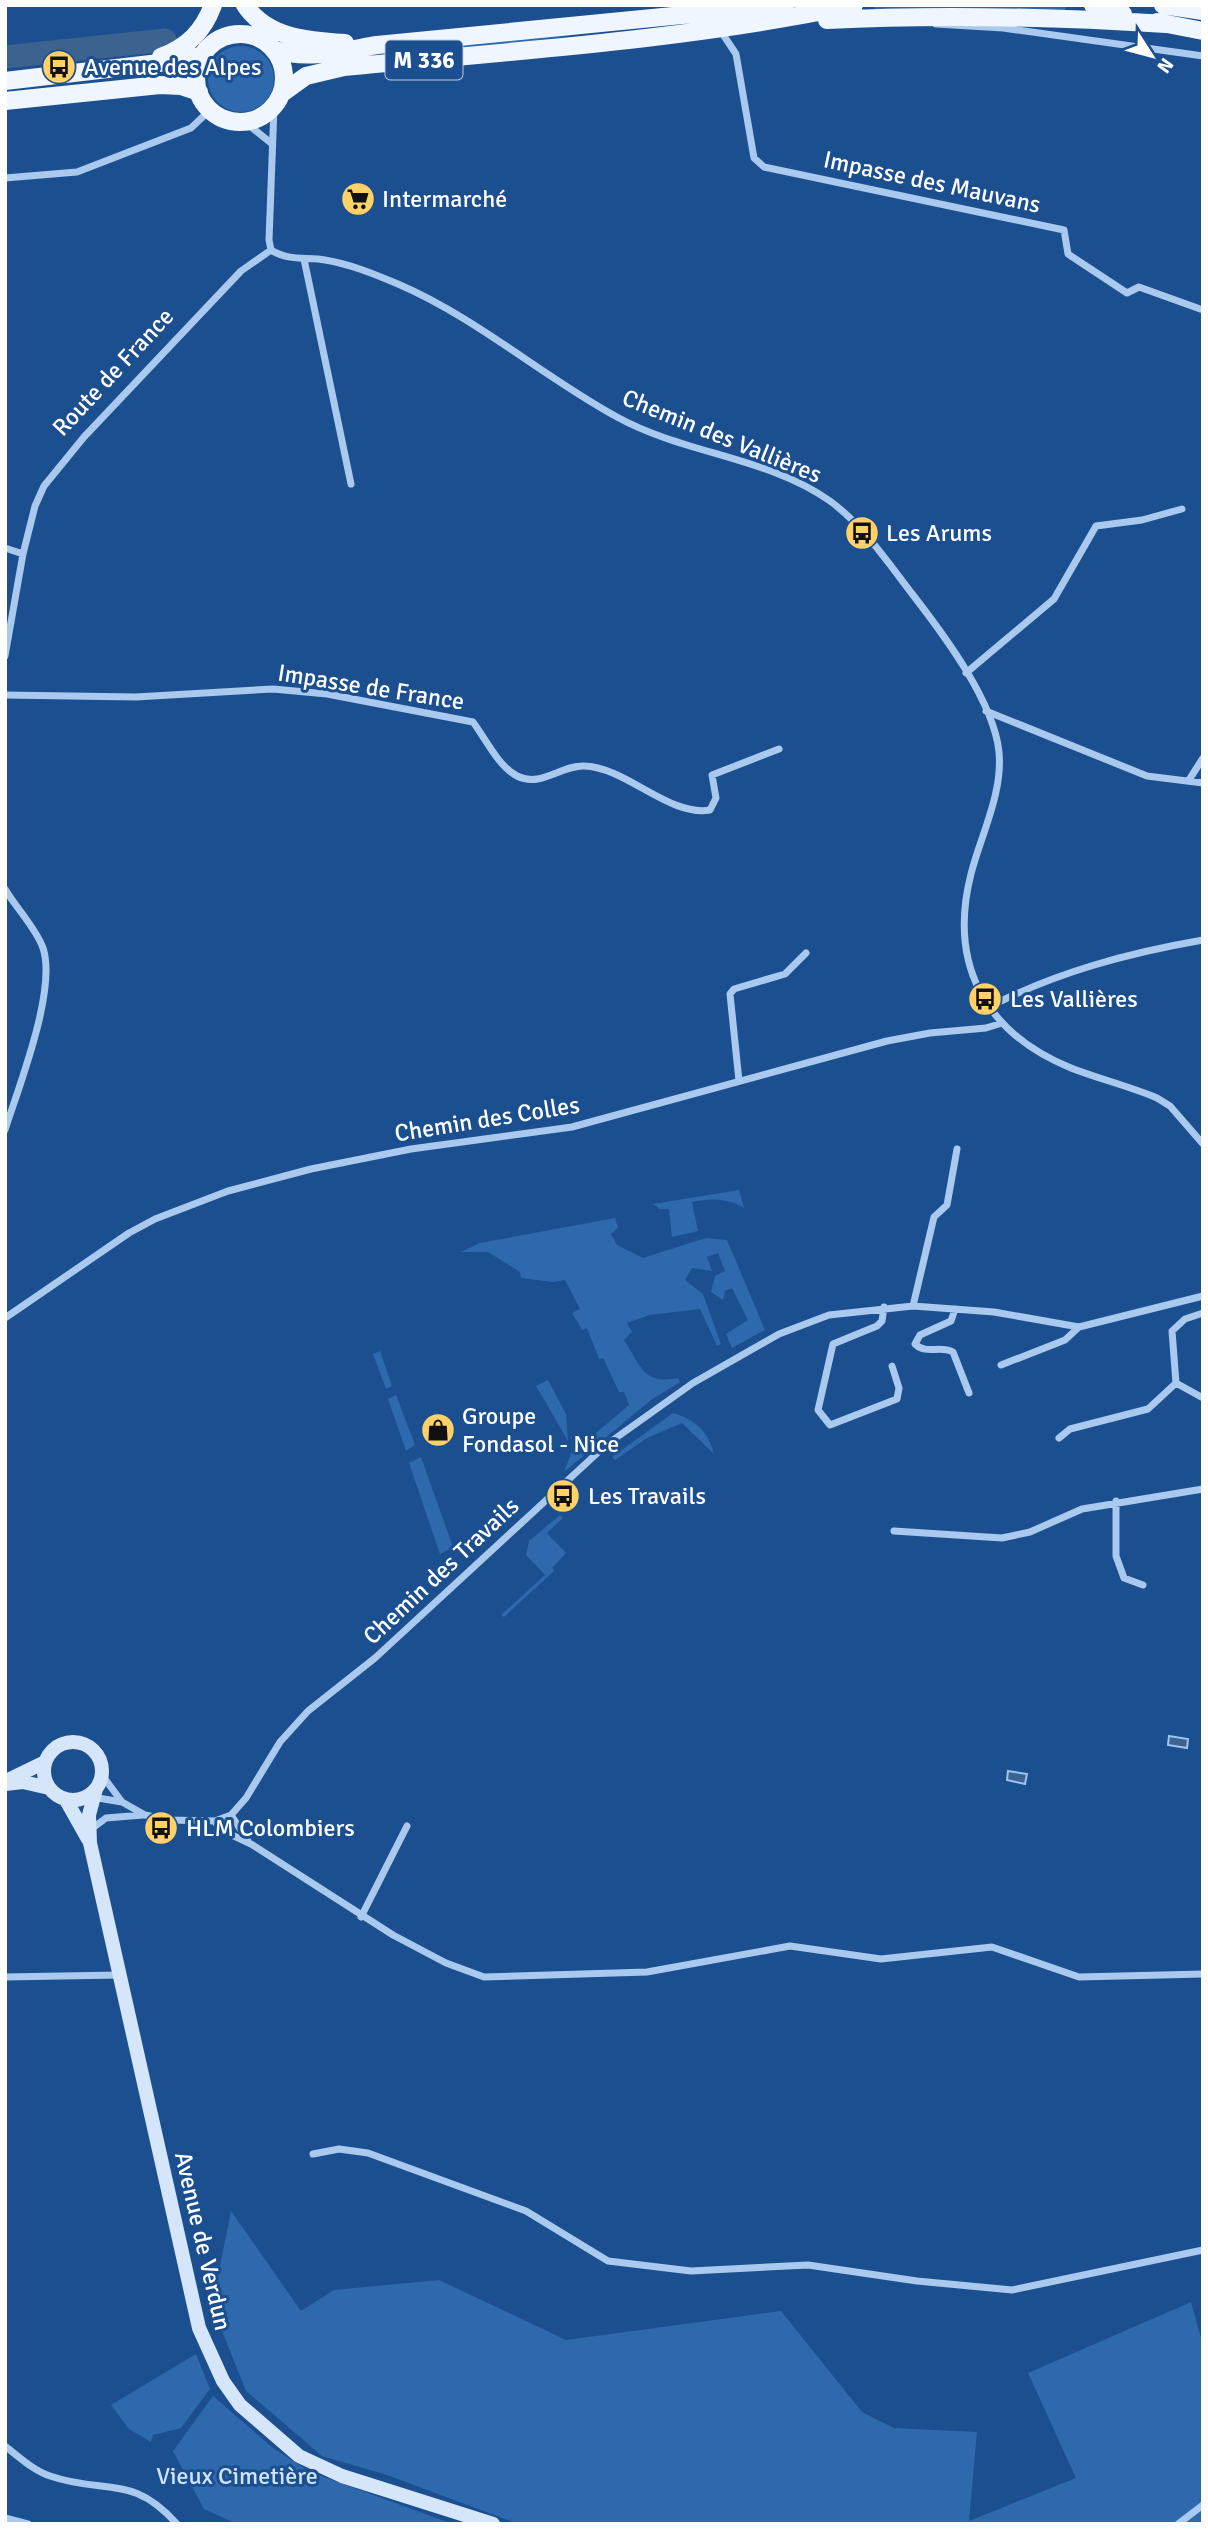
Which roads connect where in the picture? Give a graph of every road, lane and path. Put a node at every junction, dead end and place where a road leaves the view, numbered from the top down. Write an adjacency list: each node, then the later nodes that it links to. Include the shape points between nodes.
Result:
1 (213, 5): 20 (main road, via 190,42)
2 (221, 5): 17 (main road)
3 (236, 5): 15 (main road)
4 (246, 5): 16 (main road, via 268,27 298,38)
5 (785, 5): 16 (main road, M 336)
6 (855, 5): 11 (main road)
7 (1093, 5): 12 (main road)
8 (1163, 5): 9 (main road)
9 (1203, 11)
10 (971, 21): 11 (main road, M 336, via 918,15); 12 (main road, M 336); 19 (street)
11 (769, 23): 13 (main road, M 336)
12 (1166, 24): 14 (main road, M 336)
13 (720, 29): 24 (main road, M 336, via 344,67 306,76); 31 (street, Impasse des Mauvans, via 736,54 754,158 764,167 1064,230 1068,254 1127,293 1139,287)
14 (1203, 31)
15 (256, 37): 17 (main road, via 230,36); 18 (main road)
16 (377, 45): 18 (main road, M 336, via 299,57)
17 (209, 49): 20 (main road); 22 (main road, via 197,69)
18 (274, 50): 24 (main road, via 284,71)
19 (1203, 56)
20 (139, 66): 21 (main road)
21 (5, 81)
22 (198, 92): 23 (main road, via 160,85); 25 (main road)
23 (5, 101)
24 (278, 101): 26 (main road, via 256,120); 27 (street)
25 (210, 110): 26 (main road, via 224,120); 28 (street, via 191,128 77,172)
26 (245, 122): 27 (street)
27 (271, 143): 29 (street)
28 (5, 178)
29 (271, 250): 30 (street, Chemin des Vallières); 35 (street, Route de France, via 241,271 58,465 35,506)
30 (304, 259): 32 (street); 37 (street, Chemin des Vallières, via 341,263 400,285 483,329 630,424 771,472 828,499 914,596)
31 (1203, 310)
32 (351, 484)
33 (1182, 509): 37 (street, via 1096,526 1054,598)
34 (5, 548): 35 (street)
35 (23, 554): 36 (street, Route de France)
36 (5, 656)
37 (966, 673): 39 (street, Chemin des Vallières)
38 (5, 695): 40 (street, Impasse de France, via 136,697 273,689 327,694 473,722 510,772 520,778 546,779 583,765 629,780 698,812 710,810 716,798 712,775)
39 (986, 711): 42 (street, via 1147,776); 47 (street, Chemin des Vallières, via 996,736 999,774 970,879 963,938 966,961)
40 (779, 749)
41 (1203, 758): 42 (street)
42 (1189, 780): 43 (street)
43 (1203, 783)
44 (5, 889): 50 (street, via 42,944 47,973 42,1006)
45 (1203, 940): 47 (street, via 1132,953 1037,984)
46 (806, 953): 49 (street, via 785,974 730,994)
47 (989, 1007): 48 (street, Chemin des Vallières)
48 (1002, 1023): 49 (street, Chemin des Colles, via 887,1041); 51 (street, Chemin des Vallières, via 1024,1042 1070,1068 1163,1102)
49 (738, 1081): 58 (street, Chemin des Colles, via 572,1127 411,1149 228,1191 129,1233)
50 (5, 1130)
51 (1203, 1144)
52 (957, 1149): 55 (street, via 947,1205 934,1217)
53 (1203, 1296): 59 (street, Chemin des Travails)
54 (884, 1307): 55 (street, Chemin des Travails); 61 (street, via 877,1326 833,1344 818,1410 830,1425 897,1399 899,1388); 77 (street, Chemin des Travails, via 829,1315 779,1334 631,1425 394,1641 308,1711)
55 (913, 1307): 56 (street, Chemin des Travails)
56 (955, 1309): 59 (street, Chemin des Travails); 63 (street, via 951,1321 920,1335 915,1344 925,1350 947,1348 953,1352)
57 (1203, 1313): 62 (street, via 1185,1319 1172,1331)
58 (5, 1318)
59 (1079, 1327): 60 (street, Chemin des Travails, via 1065,1340)
60 (1001, 1365)
61 (892, 1366)
62 (1176, 1383): 64 (street); 65 (street, via 1148,1409 1070,1429)
63 (969, 1393)
64 (1203, 1398)
65 (1059, 1438)
66 (1203, 1489): 67 (street)
67 (1116, 1502): 68 (street, via 1082,1509 1030,1532 1002,1538); 69 (street, via 1116,1556 1124,1578)
68 (894, 1531)
69 (1143, 1585)
70 (45, 1762): 71 (main road); 72 (main road); 73 (main road, via 60,1745 83,1744 96,1753)
71 (5, 1782): 72 (main road)
72 (49, 1788): 74 (main road)
73 (95, 1789): 74 (main road); 75 (street); 75 (street); 80 (main road, Avenue de Verdun)
74 (66, 1800): 80 (main road, Avenue de Verdun)
75 (122, 1802): 76 (street)
76 (145, 1815): 78 (street); 80 (street, via 106,1818)
77 (231, 1815): 78 (street); 81 (street)
78 (215, 1821): 81 (street, via 219,1829)
79 (407, 1826): 82 (street)
80 (90, 1837): 84 (main road, Avenue de Verdun)
81 (251, 1844): 82 (street)
82 (361, 1917): 83 (street, via 446,1963 484,1977 647,1972 790,1946 881,1959 992,1947 1079,1977)
83 (1203, 1973)
84 (119, 1975): 85 (street); 93 (main road, Avenue de Verdun, via 199,2328 223,2381 265,2429 299,2456 342,2476)
85 (5, 1977)
86 (313, 2154): 87 (street, via 339,2149 368,2153 526,2211 608,2261 691,2271 808,2265 1012,2290)
87 (1203, 2250)
88 (5, 2446): 92 (street, via 53,2477 136,2491 159,2504)
89 (1203, 2505): 94 (street)
90 (5, 2518): 91 (street)
91 (28, 2524)
92 (177, 2524)
93 (493, 2524)
94 (1178, 2524)

